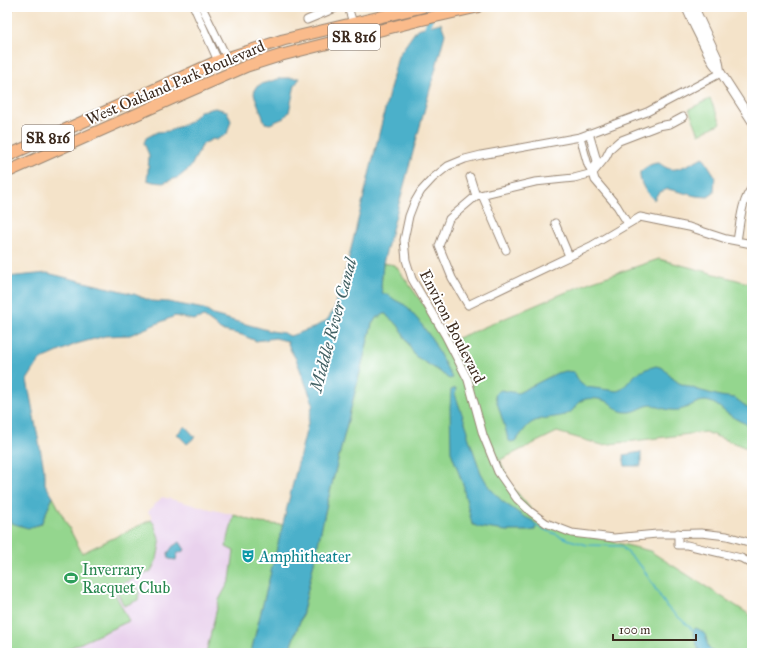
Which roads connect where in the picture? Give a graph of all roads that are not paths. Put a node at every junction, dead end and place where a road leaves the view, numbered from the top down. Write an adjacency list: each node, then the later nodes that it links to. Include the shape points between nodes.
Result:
1 (194, 7): 11 (street)
2 (202, 7): 11 (street)
3 (338, 7): 9 (street)
4 (348, 7): 10 (street)
5 (422, 7): 10 (main road, West Oakland Park Boulevard / SR 816)
6 (477, 7): 19 (main road, West Oakland Park Boulevard / SR 816, via 247,66)
7 (686, 7): 12 (street, via 713,63)
8 (694, 7): 12 (street, via 718,59)
9 (307, 20)
10 (353, 23): 11 (main road, West Oakland Park Boulevard / SR 816, via 283,40)
11 (223, 60): 14 (main road, West Oakland Park Boulevard / SR 816)
12 (721, 73): 15 (street); 17 (street, Environ Boulevard, via 647,112)
13 (684, 117): 23 (street, via 619,141)
14 (89, 120): 16 (main road, West Oakland Park Boulevard / SR 816); 19 (main road, via 78,133)
15 (752, 121)
16 (66, 130): 20 (main road, via 67,136); 21 (main road, West Oakland Park Boulevard / SR 816)
17 (589, 133): 18 (street, Environ Boulevard); 23 (street, via 597,161)
18 (580, 137): 23 (street); 33 (street, Environ Boulevard, via 482,155 448,166 421,191 414,203 404,240 406,260 412,279 446,335 468,380 483,435 498,472 517,499 546,523 572,533 614,538)
19 (76, 141): 20 (main road, West Oakland Park Boulevard / SR 816)
20 (59, 149): 22 (main road, West Oakland Park Boulevard / SR 816)
21 (7, 156)
22 (7, 172)
23 (593, 173): 26 (street, via 574,178 535,182); 28 (street, via 595,180)
24 (470, 177): 26 (street)
25 (752, 188): 29 (street, via 746,197)
26 (479, 196): 31 (street); 32 (street, via 449,218 439,246 452,278 468,305)
27 (555, 223): 32 (street)
28 (628, 224): 29 (street, via 640,217 689,227); 32 (street)
29 (737, 241): 30 (street)
30 (752, 244)
31 (506, 250)
32 (569, 256)
33 (678, 533): 34 (street, Environ Boulevard, via 727,536); 35 (street, via 678,545 741,558)
34 (752, 542)
35 (752, 564)

